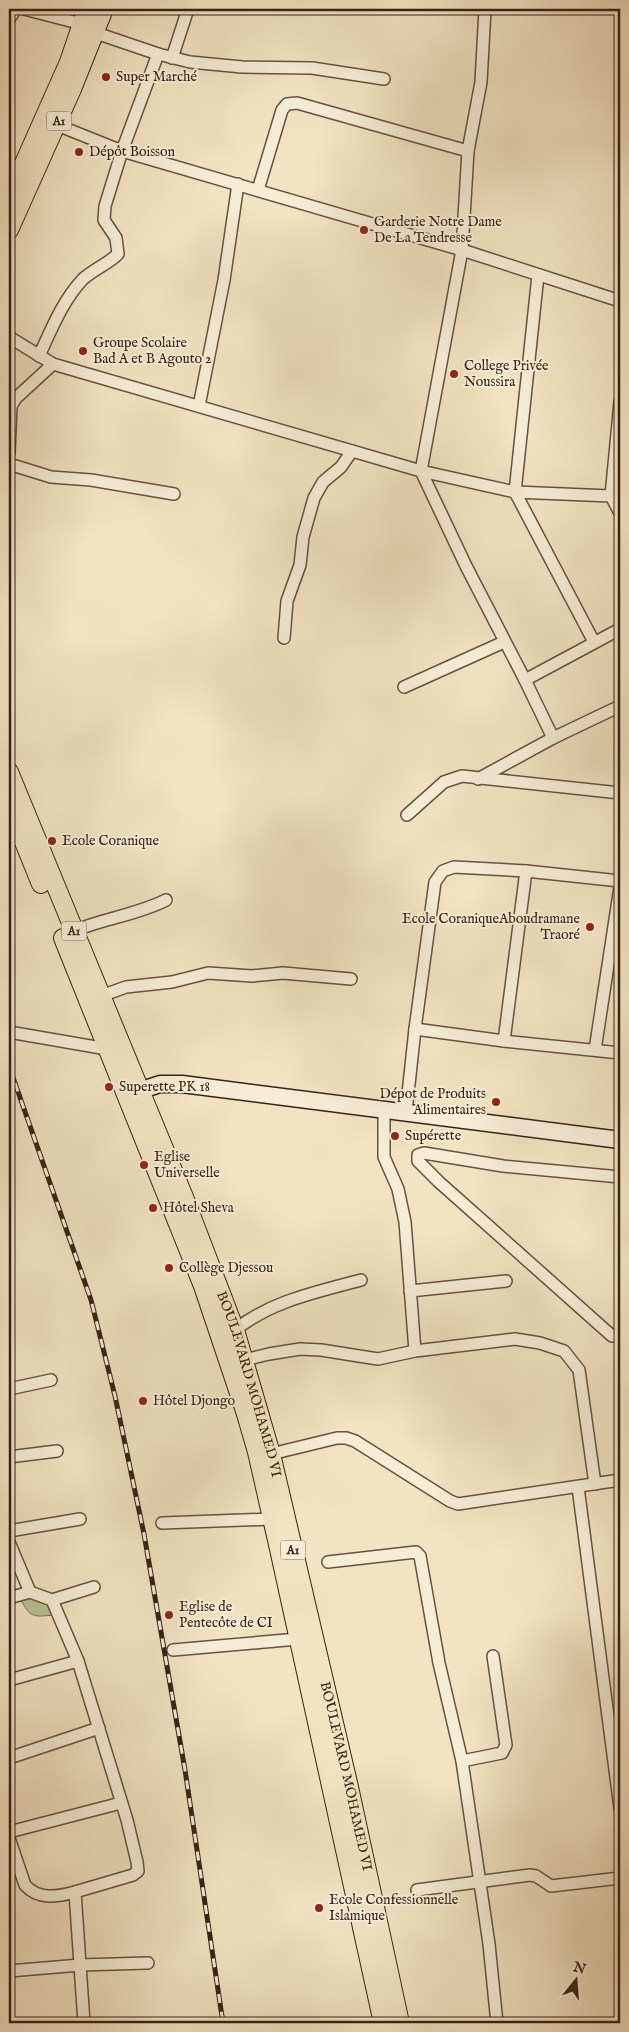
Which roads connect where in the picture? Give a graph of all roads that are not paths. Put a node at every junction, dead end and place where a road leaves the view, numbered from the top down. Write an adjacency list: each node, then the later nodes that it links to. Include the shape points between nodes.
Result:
1 (16, 9): 6 (street)
2 (24, 9): 7 (street)
3 (104, 9): 7 (main road, A1)
4 (188, 9): 9 (street)
5 (485, 9): 13 (street, via 480,96)
6 (9, 19)
7 (88, 22): 8 (street); 11 (main road, A1); 16 (main road, A1)
8 (158, 54): 9 (street); 12 (street)
9 (172, 58): 10 (street, via 219,66 312,68)
10 (384, 79)
11 (56, 125): 12 (street); 17 (main road, A1)
12 (122, 151): 14 (street); 22 (street, via 105,206 104,220 116,238 118,254 84,278 54,324)
13 (468, 151): 15 (street, via 297,103 287,104 282,110); 18 (street)
14 (238, 184): 15 (street); 25 (street)
15 (258, 190): 18 (street)
16 (9, 197)
17 (9, 230)
18 (462, 250): 19 (street); 29 (street)
19 (538, 276): 20 (street); 30 (street)
20 (620, 301)
21 (9, 337): 22 (street)
22 (39, 356): 23 (street)
23 (53, 364): 25 (street); 27 (street, via 11,406)
24 (620, 402): 32 (street)
25 (199, 406): 26 (street)
26 (352, 451): 29 (street); 35 (street, via 341,467 323,482 314,498 300,565 287,601)
27 (9, 453)
28 (9, 464): 31 (street, via 51,477)
29 (421, 470): 30 (street); 36 (street)
30 (515, 492): 32 (street); 37 (street)
31 (174, 494)
32 (611, 496): 33 (street)
33 (620, 513)
34 (620, 629): 37 (street)
35 (284, 638)
36 (504, 642): 38 (street); 39 (street)
37 (594, 642): 38 (street)
38 (525, 680): 41 (street)
39 (404, 687)
40 (620, 706): 41 (street)
41 (553, 738): 43 (street)
42 (9, 772): 51 (main road, BOULEVARD MOHAMED VI / A1)
43 (478, 779): 44 (street); 46 (street, via 462,776 444,782)
44 (620, 793)
45 (9, 805): 57 (main road, BOULEVARD MOHAMED VI / A1)
46 (407, 815)
47 (526, 871): 48 (street); 54 (street, via 454,867 443,871 435,882); 56 (street)
48 (620, 881)
49 (620, 887): 58 (street)
50 (166, 900): 51 (street)
51 (74, 931): 53 (main road, BOULEVARD MOHAMED VI / A1)
52 (351, 979): 53 (street, via 283,973 252,976 208,973 172,982 126,987)
53 (101, 996): 57 (main road, BOULEVARD MOHAMED VI / A1)
54 (415, 1029): 56 (street); 62 (street)
55 (9, 1032): 57 (street)
56 (504, 1041): 58 (street)
57 (116, 1050): 60 (main road, BOULEVARD MOHAMED VI / A1)
58 (595, 1050): 59 (street)
59 (620, 1053)
60 (133, 1092): 61 (street, via 160,1084 182,1084); 68 (main road, BOULEVARD MOHAMED VI / A1, via 186,1202); 81 (main road, BOULEVARD MOHAMED VI / A1, via 222,1339 257,1452)
61 (384, 1110): 62 (street); 67 (street, via 384,1157 398,1189 405,1222)
62 (406, 1112): 63 (street)
63 (620, 1140)
64 (620, 1177): 69 (street, via 513,1167 424,1153 418,1155 418,1161 439,1182)
65 (361, 1280): 68 (street, via 275,1306)
66 (506, 1281): 67 (street)
67 (410, 1291): 70 (street)
68 (235, 1330): 71 (main road, BOULEVARD MOHAMED VI / A1)
69 (612, 1336)
70 (415, 1351): 71 (street, via 378,1359 300,1349); 78 (street, via 515,1339 564,1351 579,1370)
71 (244, 1360): 75 (main road, BOULEVARD MOHAMED VI / A1)
72 (51, 1380): 73 (street)
73 (9, 1389)
74 (57, 1451): 76 (street)
75 (271, 1454): 79 (street, via 346,1438 458,1504); 111 (main road, BOULEVARD MOHAMED VI / A1)
76 (9, 1457)
77 (620, 1480): 78 (street)
78 (595, 1484): 79 (street)
79 (578, 1487): 99 (street)
80 (80, 1519): 83 (street)
81 (272, 1519): 82 (street); 90 (main road, BOULEVARD MOHAMED VI / A1)
82 (162, 1524)
83 (9, 1531)
84 (9, 1542): 87 (street)
85 (328, 1562): 97 (street, via 418,1553)
86 (94, 1587): 89 (street)
87 (30, 1592): 88 (street); 89 (street)
88 (9, 1598)
89 (52, 1600): 93 (street)
90 (298, 1639): 91 (street); 110 (main road, BOULEVARD MOHAMED VI / A1)
91 (173, 1650)
92 (493, 1656): 97 (street, via 506,1745 502,1753)
93 (78, 1661): 94 (street); 95 (street)
94 (9, 1680)
95 (99, 1728): 96 (street); 98 (street)
96 (9, 1758)
97 (462, 1761): 103 (street)
98 (121, 1803): 100 (street); 105 (street, via 138,1871)
99 (620, 1808)
100 (9, 1832)
101 (9, 1838): 105 (street, via 29,1890 49,1897)
102 (620, 1878): 103 (street, via 551,1886 530,1875)
103 (478, 1880): 104 (street); 112 (street, via 489,1944)
104 (418, 1890)
105 (75, 1892): 107 (street)
106 (148, 1963): 107 (street)
107 (80, 1965): 108 (street); 109 (street)
108 (9, 1971)
109 (84, 2023)
110 (383, 2023)
111 (400, 2023)
112 (496, 2023)

